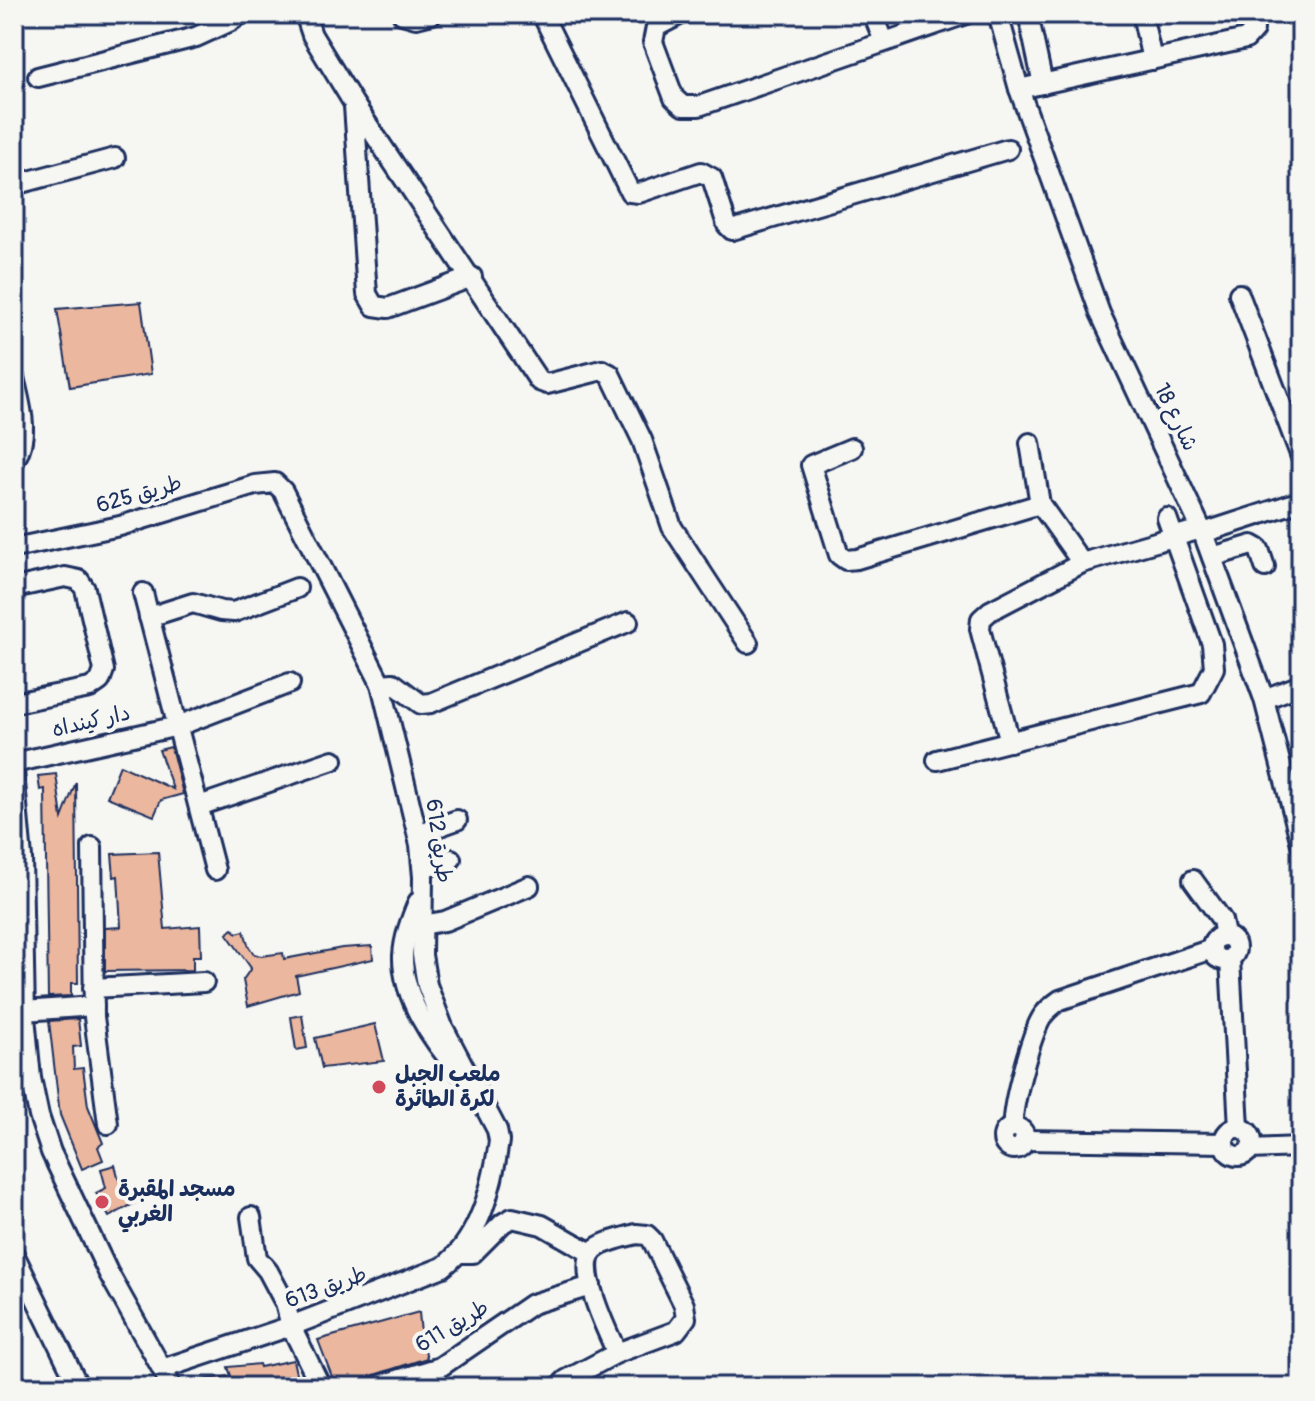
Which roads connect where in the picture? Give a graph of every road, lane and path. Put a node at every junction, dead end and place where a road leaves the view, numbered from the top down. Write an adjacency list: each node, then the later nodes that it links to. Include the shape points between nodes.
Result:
1 (241, 14): 15 (street, via 196,37)
2 (305, 14): 18 (street)
3 (402, 14): 4 (street)
4 (432, 14)
5 (542, 14): 19 (street, via 630,192 707,173 732,230)
6 (681, 14): 13 (street, via 656,27 653,42 674,98 683,106 699,106)
7 (873, 14): 13 (street)
8 (966, 14): 13 (street)
9 (998, 14): 17 (street, شارع 18)
10 (1028, 14): 16 (street)
11 (1142, 14): 14 (street)
12 (1253, 14): 14 (street, via 1254,30 1246,39)
13 (884, 41)
14 (1152, 60): 16 (street)
15 (38, 77)
16 (1043, 84): 17 (street)
17 (1019, 89): 33 (street, شارع 18, via 1100,313)
18 (354, 104): 22 (street); 22 (street, via 367,294 374,306 388,308)
19 (1008, 149)
20 (115, 158): 21 (street)
21 (14, 185)
22 (472, 277): 44 (street, via 539,381 547,384 602,370 610,374 642,440 672,527)
23 (1239, 294): 27 (street)
24 (14, 377): 28 (street, via 24,432)
25 (1030, 443): 31 (street)
26 (852, 448): 31 (street, via 811,465 839,555 846,560)
27 (1301, 457)
28 (14, 461)
29 (275, 483): 35 (street, طريق 625, via 120,526); 46 (street, طريق 612)
30 (1301, 501): 33 (street)
31 (1040, 504): 37 (street)
32 (1167, 518): 34 (street)
33 (1202, 531): 34 (street); 36 (street, شارع 18)
34 (1174, 538): 37 (street); 51 (street, via 1212,644 1214,668 1201,693)
35 (14, 548)
36 (1212, 557): 38 (street, via 1252,545); 48 (street, شارع 18)
37 (1082, 563): 51 (street, via 981,619)
38 (1265, 567)
39 (14, 588): 49 (street, via 65,577 79,580 104,670 90,688)
40 (297, 588): 42 (street, via 234,612 193,603)
41 (143, 593): 42 (street)
42 (149, 617): 50 (street)
43 (628, 622): 46 (street, via 431,703 421,704 393,683)
44 (748, 643)
45 (290, 683): 50 (street, دار كينداه)
46 (381, 684): 59 (street, طريق 612)
47 (1301, 685): 48 (street)
48 (1264, 699): 60 (street, شارع 18)
49 (14, 703)
50 (178, 726): 54 (street, دار كينداه); 57 (street)
51 (1010, 742): 53 (street)
52 (333, 760): 57 (street)
53 (937, 760)
54 (14, 763)
55 (14, 772): 56 (street)
56 (14, 782): 62 (street)
57 (199, 806): 64 (street)
58 (457, 820): 59 (street)
59 (418, 834): 65 (street, طريق 612)
60 (1300, 838)
61 (92, 847): 71 (street)
62 (18, 849): 72 (street)
63 (451, 859): 65 (street)
64 (215, 870)
65 (423, 877): 68 (street, طريق 612); 73 (street, via 403,958 410,994 437,1046)
66 (1193, 880): 69 (street, via 1222,920)
67 (529, 886): 68 (street, via 445,921)
68 (422, 925): 73 (street, طريق 612, via 422,955 432,999)
69 (1218, 943): 76 (street, via 1218,959 1230,959); 76 (street, via 1047,1009 1013,1107 1019,1134 1224,1143 1226,1134)
70 (204, 982): 71 (street)
71 (93, 997): 72 (street); 74 (street)
72 (20, 1011): 86 (street, via 34,1097 51,1152)
73 (479, 1094): 78 (street, طريق 612, via 499,1141)
74 (108, 1124)
75 (1301, 1135): 76 (street)
76 (1247, 1139): 77 (street)
77 (1301, 1147)
78 (480, 1216): 80 (street, طريق 613)
79 (251, 1217): 84 (street, via 255,1253 285,1303)
80 (459, 1253): 81 (street, via 473,1253 512,1218 542,1225); 84 (street, طريق 613, via 429,1274)
81 (591, 1253): 83 (street); 85 (street, via 636,1234 647,1235 686,1309 685,1322 676,1331)
82 (14, 1254): 87 (street)
83 (591, 1286): 85 (street); 90 (street, طريق 611, via 523,1309 440,1367)
84 (291, 1326): 86 (street, طريق 613); 89 (street)
85 (617, 1353): 91 (street)
86 (162, 1369): 88 (street)
87 (79, 1387)
88 (172, 1387)
89 (321, 1387)
90 (374, 1387)
91 (559, 1387)

